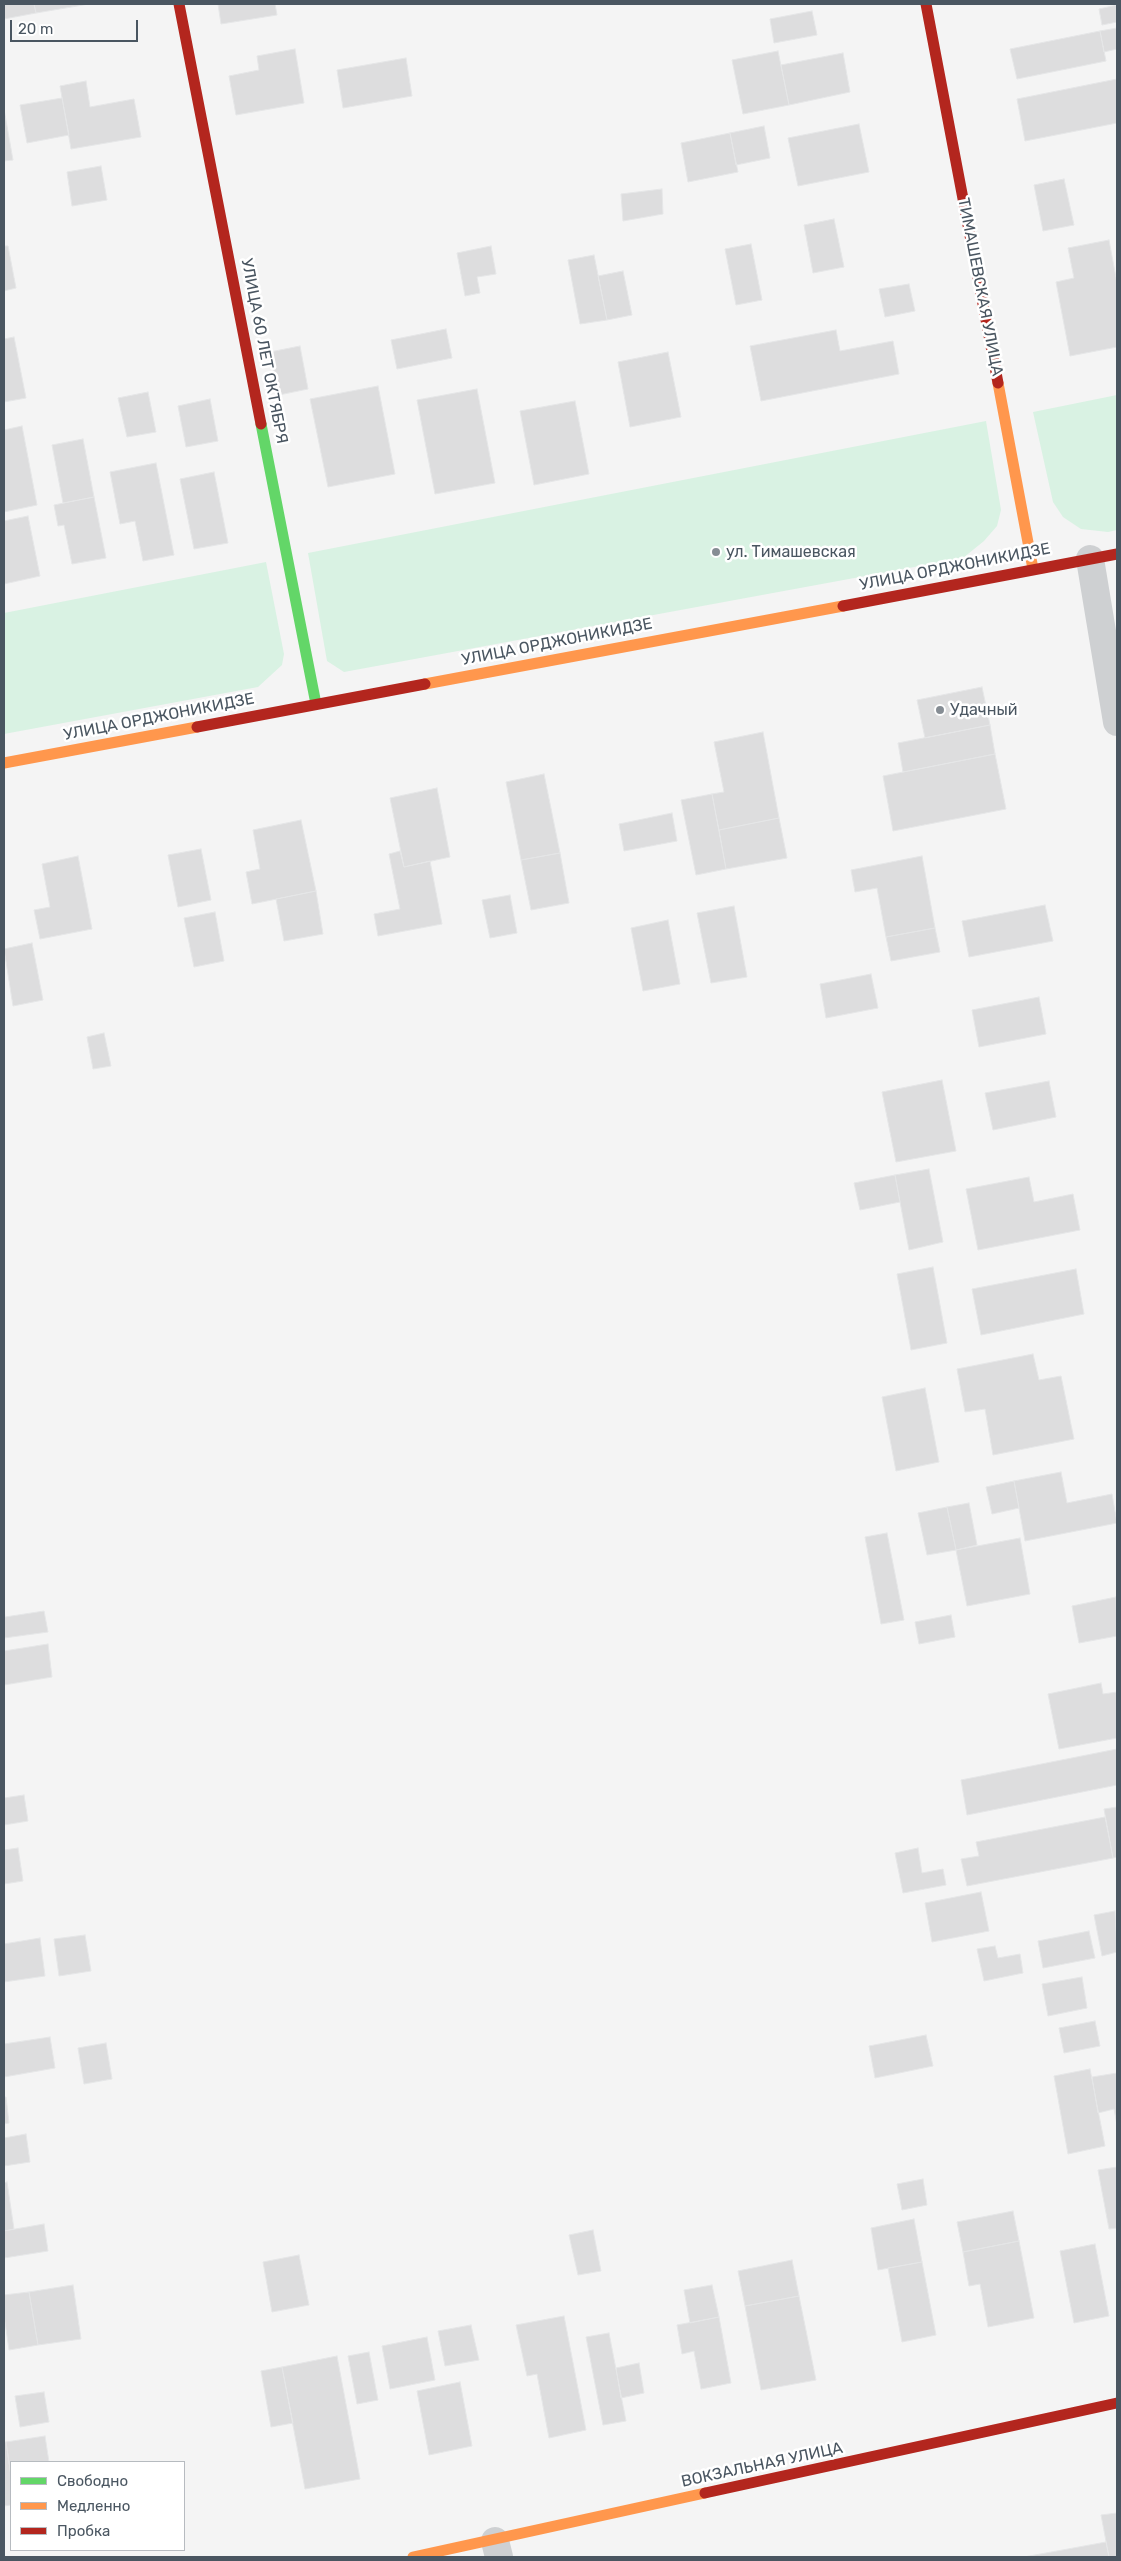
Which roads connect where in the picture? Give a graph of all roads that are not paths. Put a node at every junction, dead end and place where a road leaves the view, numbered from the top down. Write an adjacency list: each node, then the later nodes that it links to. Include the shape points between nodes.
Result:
1 (179, 4): 6 (street, УЛИЦА 60 ЛЕТ ОКТЯБРЯ)
2 (926, 4): 5 (street, ТИМАШЕВСКАЯ УЛИЦА)
3 (1117, 554): 4 (street, УЛИЦА ОРДЖОНИКИДЗЕ)
4 (1090, 559): 5 (street, УЛИЦА ОРДЖОНИКИДЗЕ); 7 (street)
5 (1033, 569): 6 (street, УЛИЦА ОРДЖОНИКИДЗЕ)
6 (316, 704): 8 (street, УЛИЦА ОРДЖОНИКИДЗЕ)
7 (1117, 722)
8 (4, 763)
9 (1117, 2403): 10 (street, ВОКЗАЛЬНАЯ УЛИЦА)
10 (497, 2549): 11 (street, ВОКЗАЛЬНАЯ УЛИЦА)
11 (413, 2557)

